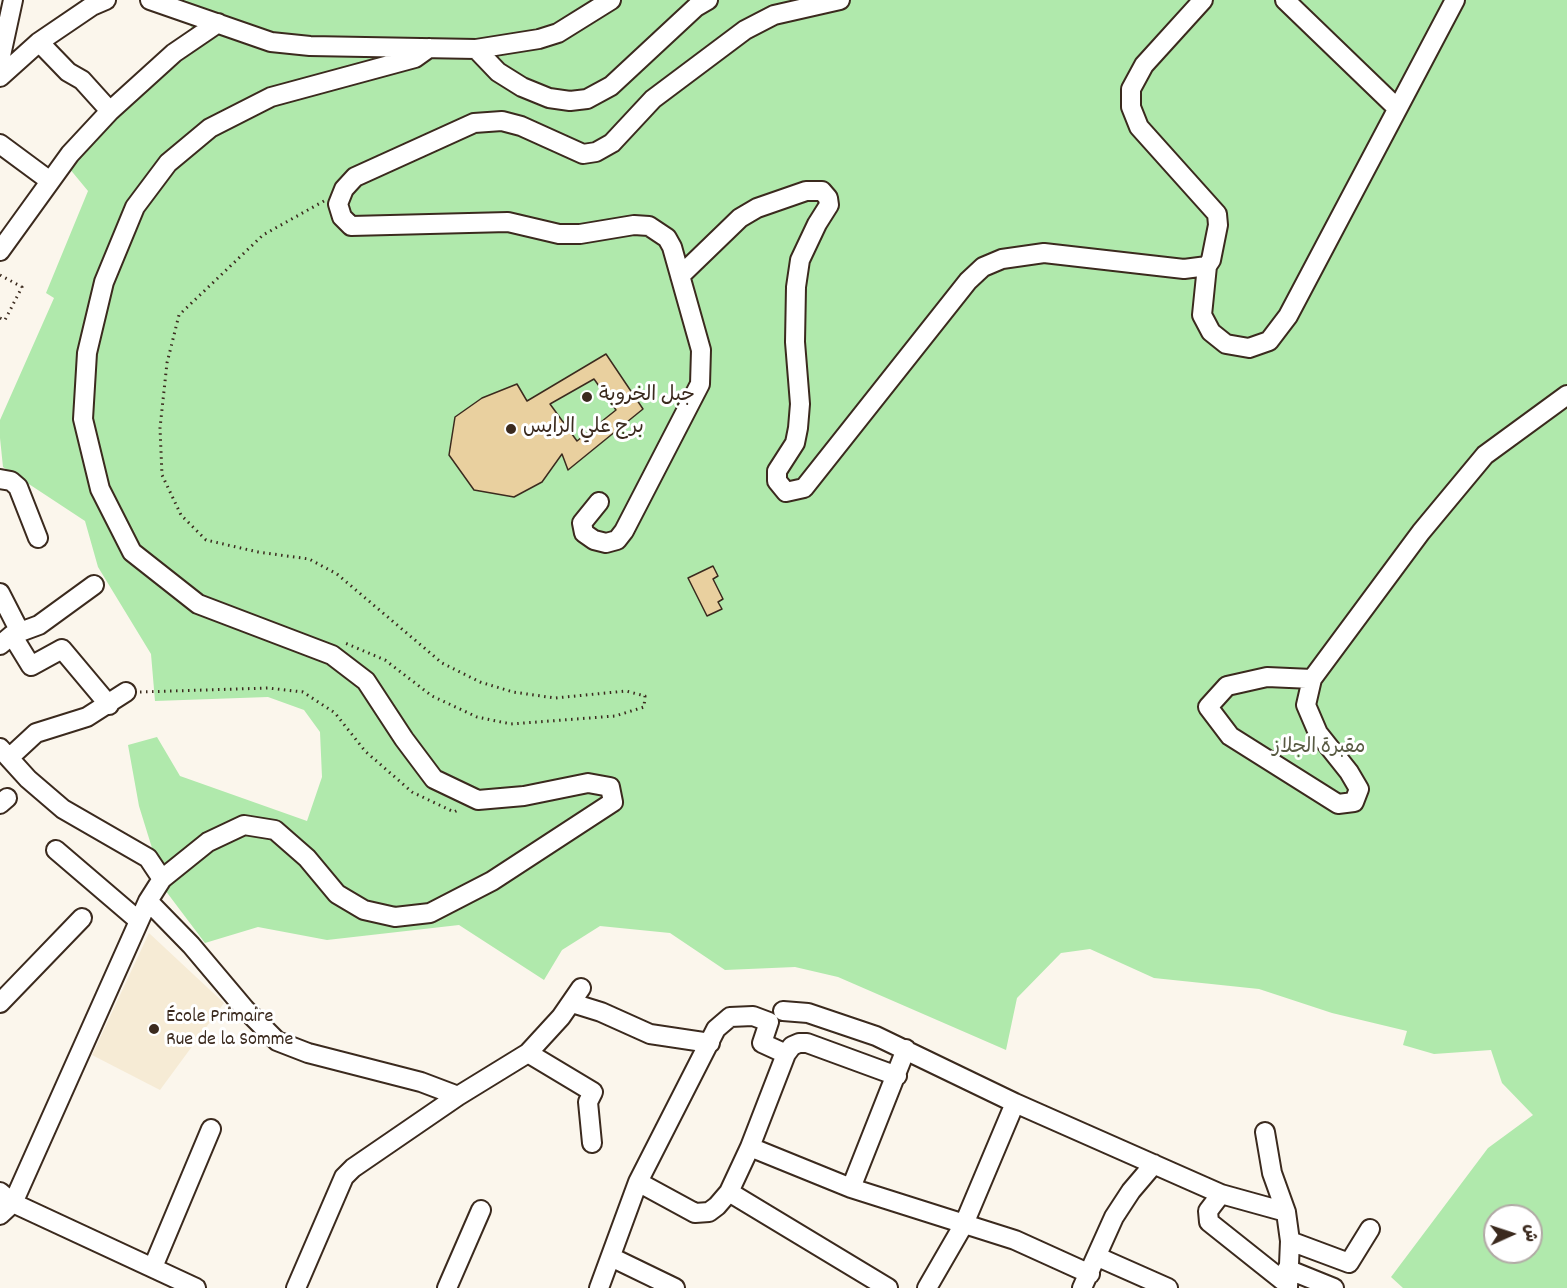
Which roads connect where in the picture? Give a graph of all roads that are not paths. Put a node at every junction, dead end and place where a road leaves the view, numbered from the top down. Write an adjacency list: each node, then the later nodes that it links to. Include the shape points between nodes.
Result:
1 (13, 0): 14 (street)
2 (106, 0): 11 (street)
3 (150, 0): 10 (street)
4 (611, 0): 13 (street, via 558,33)
5 (708, 0): 13 (street, via 611,86 587,99 549,98 522,87 498,72)
6 (840, 0): 22 (street, via 774,15 745,30 653,99 612,142 596,152 584,154 502,121 474,123 355,177 338,204 342,217 351,226 362,228 508,222 559,234 580,234 649,226 667,238)
7 (1203, 0): 21 (street, via 1144,65 1131,88 1131,107 1138,127 1217,214 1218,225)
8 (1285, 0): 16 (street)
9 (1455, 0): 16 (street)
10 (218, 23): 12 (street, via 271,42); 17 (street, via 174,53)
11 (39, 42): 15 (street); 17 (street)
12 (429, 48): 13 (street); 35 (street, via 415,58 271,97 210,128 168,163 135,207 104,282 87,353 83,419 100,489 132,552 198,604 332,655 366,681 434,778 478,800 524,796 588,783 610,787 613,802 492,881 430,913 394,917 364,910 337,894 307,858 276,830 244,825 208,842)
13 (476, 49)
14 (0, 60)
15 (0, 77)
16 (1397, 108): 21 (street, via 1288,316 1269,341 1249,348 1226,345 1211,332 1202,315)
17 (110, 111): 19 (street)
18 (0, 144): 19 (street)
19 (50, 181): 20 (street)
20 (0, 251)
21 (1207, 266): 22 (street, via 1184,270 1044,253 1002,259 983,267 815,476 804,488 786,492 777,481 777,471 795,443 798,428 796,287 800,260 829,205 828,198 822,191 806,191 757,208 740,218)
22 (680, 276): 25 (street, via 701,350 700,384 616,540 606,543 584,533 582,523)
23 (1567, 395): 30 (street, via 1485,455 1421,531)
24 (0, 479): 26 (street, via 18,487)
25 (599, 502)
26 (38, 537)
27 (94, 585): 29 (street, via 39,625)
28 (1, 595): 29 (street)
29 (11, 637): 32 (street, via 31,666 62,649)
30 (1312, 679): 30 (street, via 1267,676 1227,686 1208,707 1230,736 1338,804 1354,802 1359,789 1318,733 1306,705)
31 (126, 692): 32 (street)
32 (109, 705): 33 (street, via 87,717 36,734)
33 (4, 753): 35 (street, via 63,809 148,858)
34 (56, 850): 38 (street)
35 (162, 879): 36 (street)
36 (148, 901): 38 (street); 46 (street, via 277,1041)
37 (82, 918): 39 (street)
38 (139, 921): 57 (street)
39 (0, 1003)
40 (783, 1011): 42 (street, via 808,1013)
41 (710, 1043): 43 (street, via 650,1034 601,1012 576,995); 44 (street, via 716,1029 730,1017 753,1016 769,1022 762,1043); 53 (street)
42 (906, 1049): 45 (street); 47 (street)
43 (528, 1053): 46 (street); 50 (street, via 593,1092 588,1102)
44 (786, 1054): 45 (street, via 792,1046 807,1043); 51 (street)
45 (897, 1076): 54 (street)
46 (458, 1096): 70 (street, via 345,1177)
47 (1015, 1103): 52 (street); 60 (street)
48 (212, 1129): 65 (street)
49 (1265, 1132): 59 (street, via 1272,1173)
50 (592, 1143)
51 (750, 1147): 54 (street); 55 (street)
52 (1154, 1164): 56 (street); 64 (street, via 1114,1217)
53 (638, 1182): 55 (street, via 702,1214 717,1206); 63 (street)
54 (851, 1188): 60 (street)
55 (729, 1192): 74 (street)
56 (1221, 1194): 59 (street); 66 (street, via 1208,1211 1209,1222)
57 (4, 1203): 65 (street)
58 (481, 1210): 71 (street)
59 (1286, 1212): 62 (street)
60 (964, 1224): 67 (street, via 1015,1240); 75 (street)
61 (1370, 1229): 62 (street, via 1349,1263)
62 (1290, 1241): 66 (street)
63 (611, 1257): 72 (street); 73 (street)
64 (1098, 1257): 67 (street); 68 (street)
65 (153, 1267): 69 (street)
66 (1287, 1280): 76 (street)
67 (1086, 1281)
68 (1162, 1287)
69 (196, 1288)
70 (296, 1288)
71 (447, 1288)
72 (599, 1288)
73 (675, 1288)
74 (888, 1288)
75 (927, 1288)
76 (1334, 1288)

